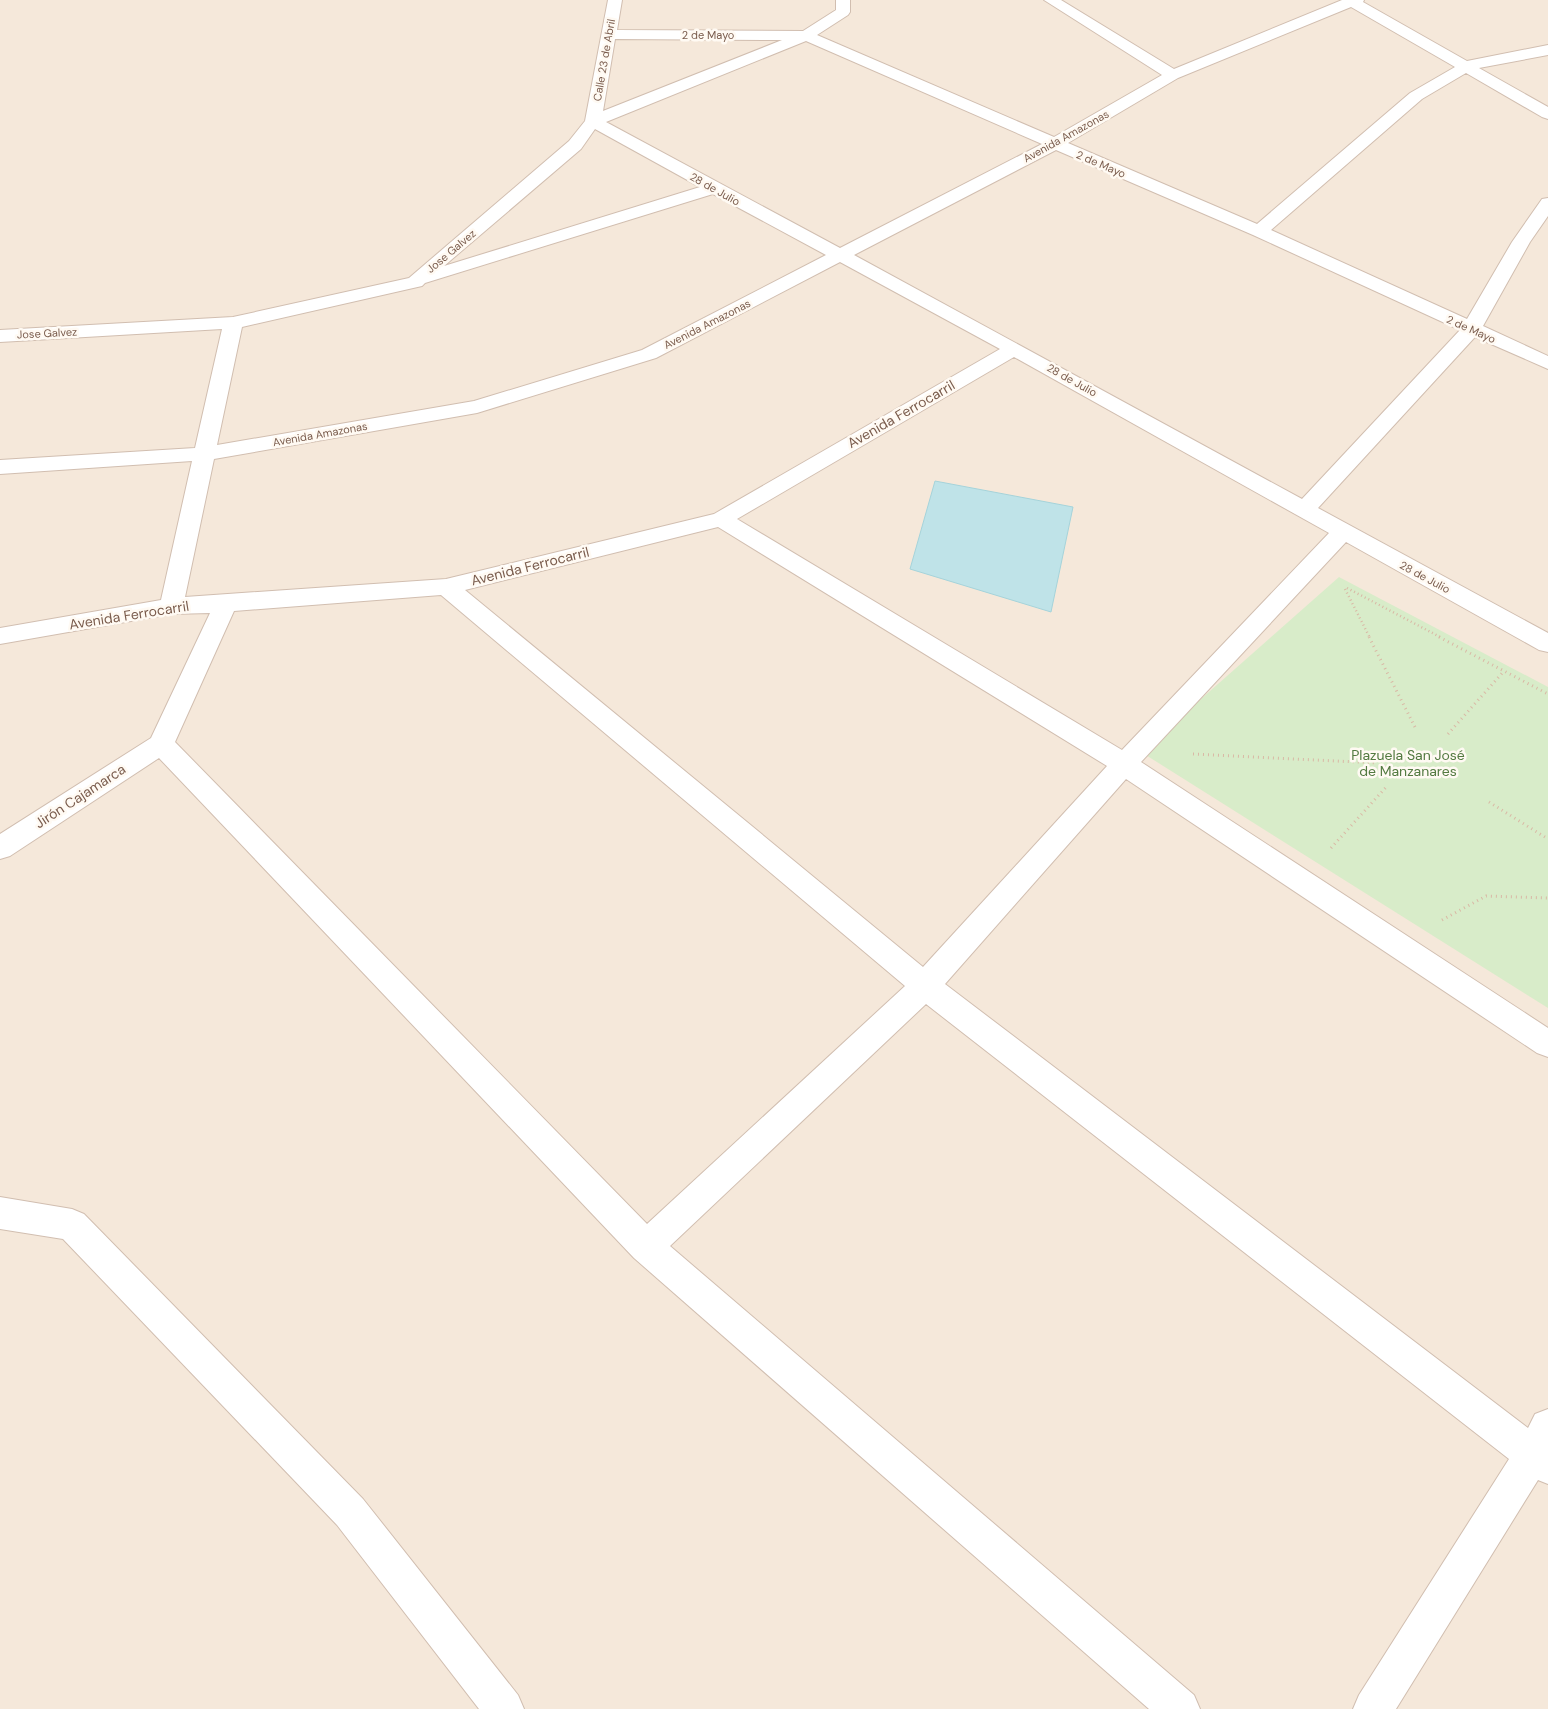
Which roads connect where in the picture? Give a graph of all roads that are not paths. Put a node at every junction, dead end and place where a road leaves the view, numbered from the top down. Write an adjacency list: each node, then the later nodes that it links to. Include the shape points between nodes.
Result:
1 (615, 0): 5 (street, Calle 23 de Abril)
2 (1051, 0): 9 (street)
3 (1352, 0): 8 (street); 9 (street, Avenida Amazonas)
4 (843, 6): 6 (street)
5 (609, 34): 6 (street, 2 de Mayo); 11 (street, Calle 23 de Abril)
6 (806, 36): 11 (street); 12 (street, 2 de Mayo)
7 (1548, 50): 8 (street)
8 (1467, 66): 10 (street); 15 (street, via 1416,96)
9 (1173, 75): 12 (street, Avenida Amazonas)
10 (1548, 114)
11 (593, 121): 13 (street, 28 de Julio); 17 (street, Jose Galvez, via 575,145)
12 (1054, 144): 15 (street, 2 de Mayo); 16 (street, Avenida Amazonas)
13 (714, 188): 16 (street, 28 de Julio); 17 (street)
14 (1548, 203): 19 (street, via 1521,242)
15 (1259, 231): 19 (street, 2 de Mayo)
16 (841, 255): 21 (street, 28 de Julio); 23 (street, Avenida Amazonas, via 649,354 477,407)
17 (415, 282): 18 (street, Jose Galvez)
18 (233, 323): 20 (street, Jose Galvez); 23 (street)
19 (1471, 329): 22 (street, 2 de Mayo); 25 (street)
20 (0, 336)
21 (1014, 349): 25 (street, 28 de Julio); 26 (street, Avenida Ferrocarril)
22 (1548, 363)
23 (203, 454): 24 (street, Avenida Amazonas); 30 (street)
24 (0, 467)
25 (1305, 509): 27 (street, 28 de Julio)
26 (721, 519): 28 (street, Avenida Ferrocarril); 34 (street)
27 (1343, 532): 32 (street, 28 de Julio); 34 (street)
28 (446, 587): 29 (street, Avenida Ferrocarril); 36 (street)
29 (226, 604): 30 (street, Avenida Ferrocarril); 33 (street)
30 (171, 606): 31 (street, Avenida Ferrocarril)
31 (0, 636)
32 (1548, 644)
33 (161, 744): 35 (street, Jirón Cajamarca); 39 (street)
34 (1130, 768): 36 (street); 37 (street)
35 (0, 848)
36 (925, 986): 39 (street); 40 (street)
37 (1548, 1044)
38 (0, 1213): 41 (street, via 72,1225 350,1512)
39 (646, 1247): 42 (street)
40 (1543, 1449): 43 (street)
41 (504, 1709)
42 (1180, 1709)
43 (1373, 1709)

